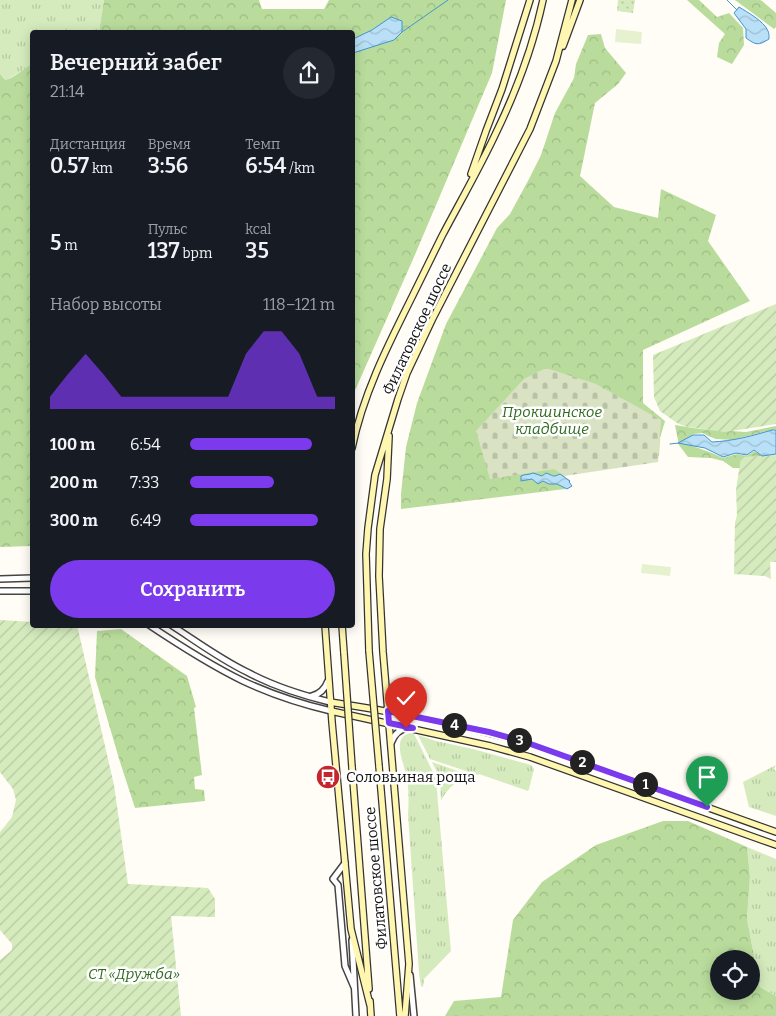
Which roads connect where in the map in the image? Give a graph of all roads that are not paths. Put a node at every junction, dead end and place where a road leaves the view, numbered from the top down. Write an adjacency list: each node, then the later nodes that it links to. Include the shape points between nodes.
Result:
1 (529, 0): 6 (main road)
2 (543, 0): 6 (main road, via 537,28 514,92)
3 (572, 0): 5 (main road, Филатовское шоссе)
4 (580, 0): 5 (main road)
5 (556, 61): 8 (main road, Филатовское шоссе, via 530,129 407,373)
6 (466, 190): 7 (main road, Филатовское шоссе, via 396,328)
7 (357, 424): 9 (main road); 10 (main road, Филатовское шоссе)
8 (390, 426): 23 (main road, via 379,576); 36 (main road, Филатовское шоссе, bridge, via 375,476 366,554 369,651)
9 (355, 428)
10 (355, 434)
11 (30, 578): 12 (street)
12 (0, 579)
13 (0, 591): 14 (street)
14 (30, 591)
15 (154, 628): 22 (street, via 243,681 293,701)
16 (176, 628): 20 (street, via 247,672)
17 (325, 628): 19 (main road)
18 (342, 628): 33 (main road, Филатовское шоссе, bridge)
19 (329, 680): 20 (street, via 322,691); 21 (main road)
20 (308, 696): 21 (street)
21 (330, 702): 22 (main road); 23 (main road)
22 (331, 711): 24 (main road); 29 (main road)
23 (388, 711): 24 (main road); 27 (main road, via 525,742)
24 (389, 723): 25 (main road); 26 (main road)
25 (413, 728): 26 (street, via 402,729); 28 (main road, via 530,757)
26 (391, 743): 31 (main road)
27 (776, 832)
28 (776, 845)
29 (345, 863): 30 (main road); 32 (street, via 333,879 338,885 345,966)
30 (351, 929): 32 (street); 33 (main road)
31 (409, 964): 37 (main road); 38 (street)
32 (354, 987): 34 (street)
33 (370, 1005): 35 (main road, Филатовское шоссе)
34 (356, 1016)
35 (371, 1016)
36 (400, 1016)
37 (405, 1016)
38 (414, 1016)

